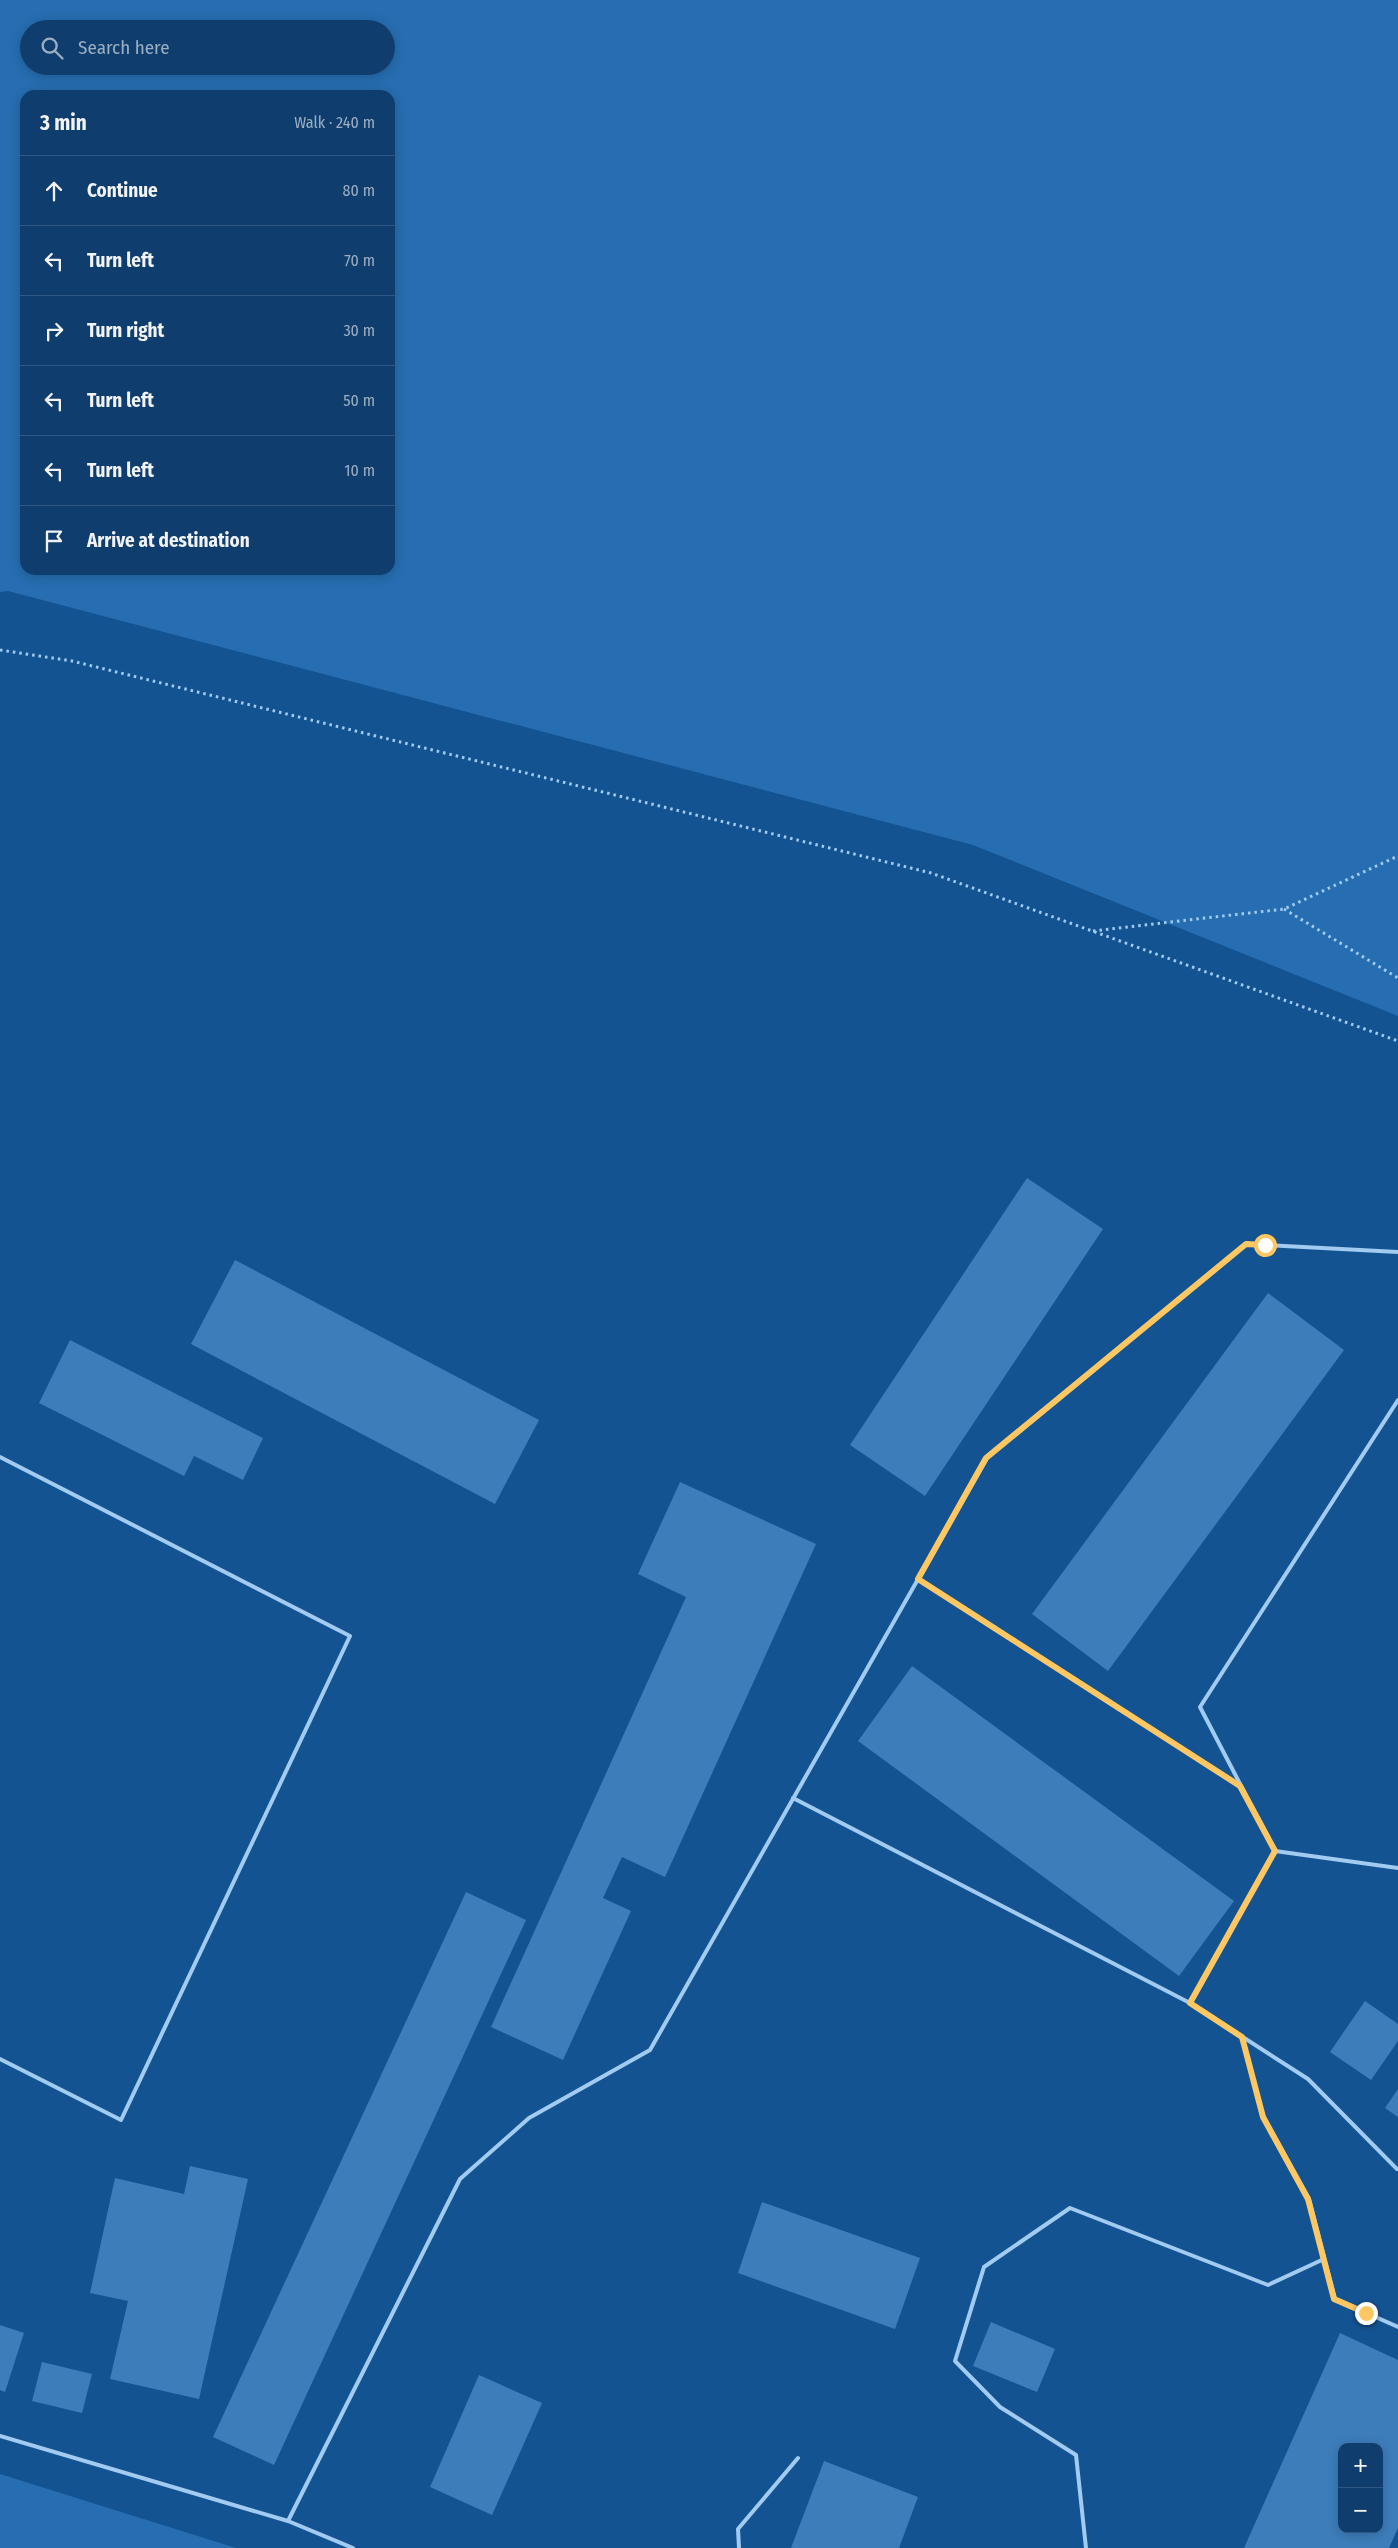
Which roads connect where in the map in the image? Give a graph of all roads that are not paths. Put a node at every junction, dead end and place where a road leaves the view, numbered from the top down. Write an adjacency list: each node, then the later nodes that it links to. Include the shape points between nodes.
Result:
1 (1398, 1252): 4 (lane, via 1246,1244 986,1458)
2 (1398, 1400): 5 (lane, via 1200,1707)
3 (0, 1457): 11 (lane, via 350,1636 121,2120)
4 (918, 1579): 5 (lane); 6 (lane)
5 (1240, 1786): 7 (lane)
6 (793, 1798): 9 (lane); 17 (lane, via 650,2050 529,2118 460,2179)
7 (1275, 1851): 8 (lane); 9 (lane)
8 (1398, 1868)
9 (1190, 2003): 10 (lane)
10 (1242, 2037): 12 (lane, via 1308,2078); 13 (lane, via 1263,2117 1308,2199)
11 (0, 2059)
12 (1397, 2169)
13 (1324, 2259): 14 (lane, via 1334,2299); 20 (lane, via 1268,2285 1070,2208 984,2267 955,2361 1000,2407 1076,2455)
14 (1398, 2327)
15 (0, 2436): 17 (lane)
16 (798, 2458): 19 (lane, via 738,2530)
17 (288, 2521): 18 (lane)
18 (353, 2548)
19 (739, 2548)
20 (1086, 2548)

